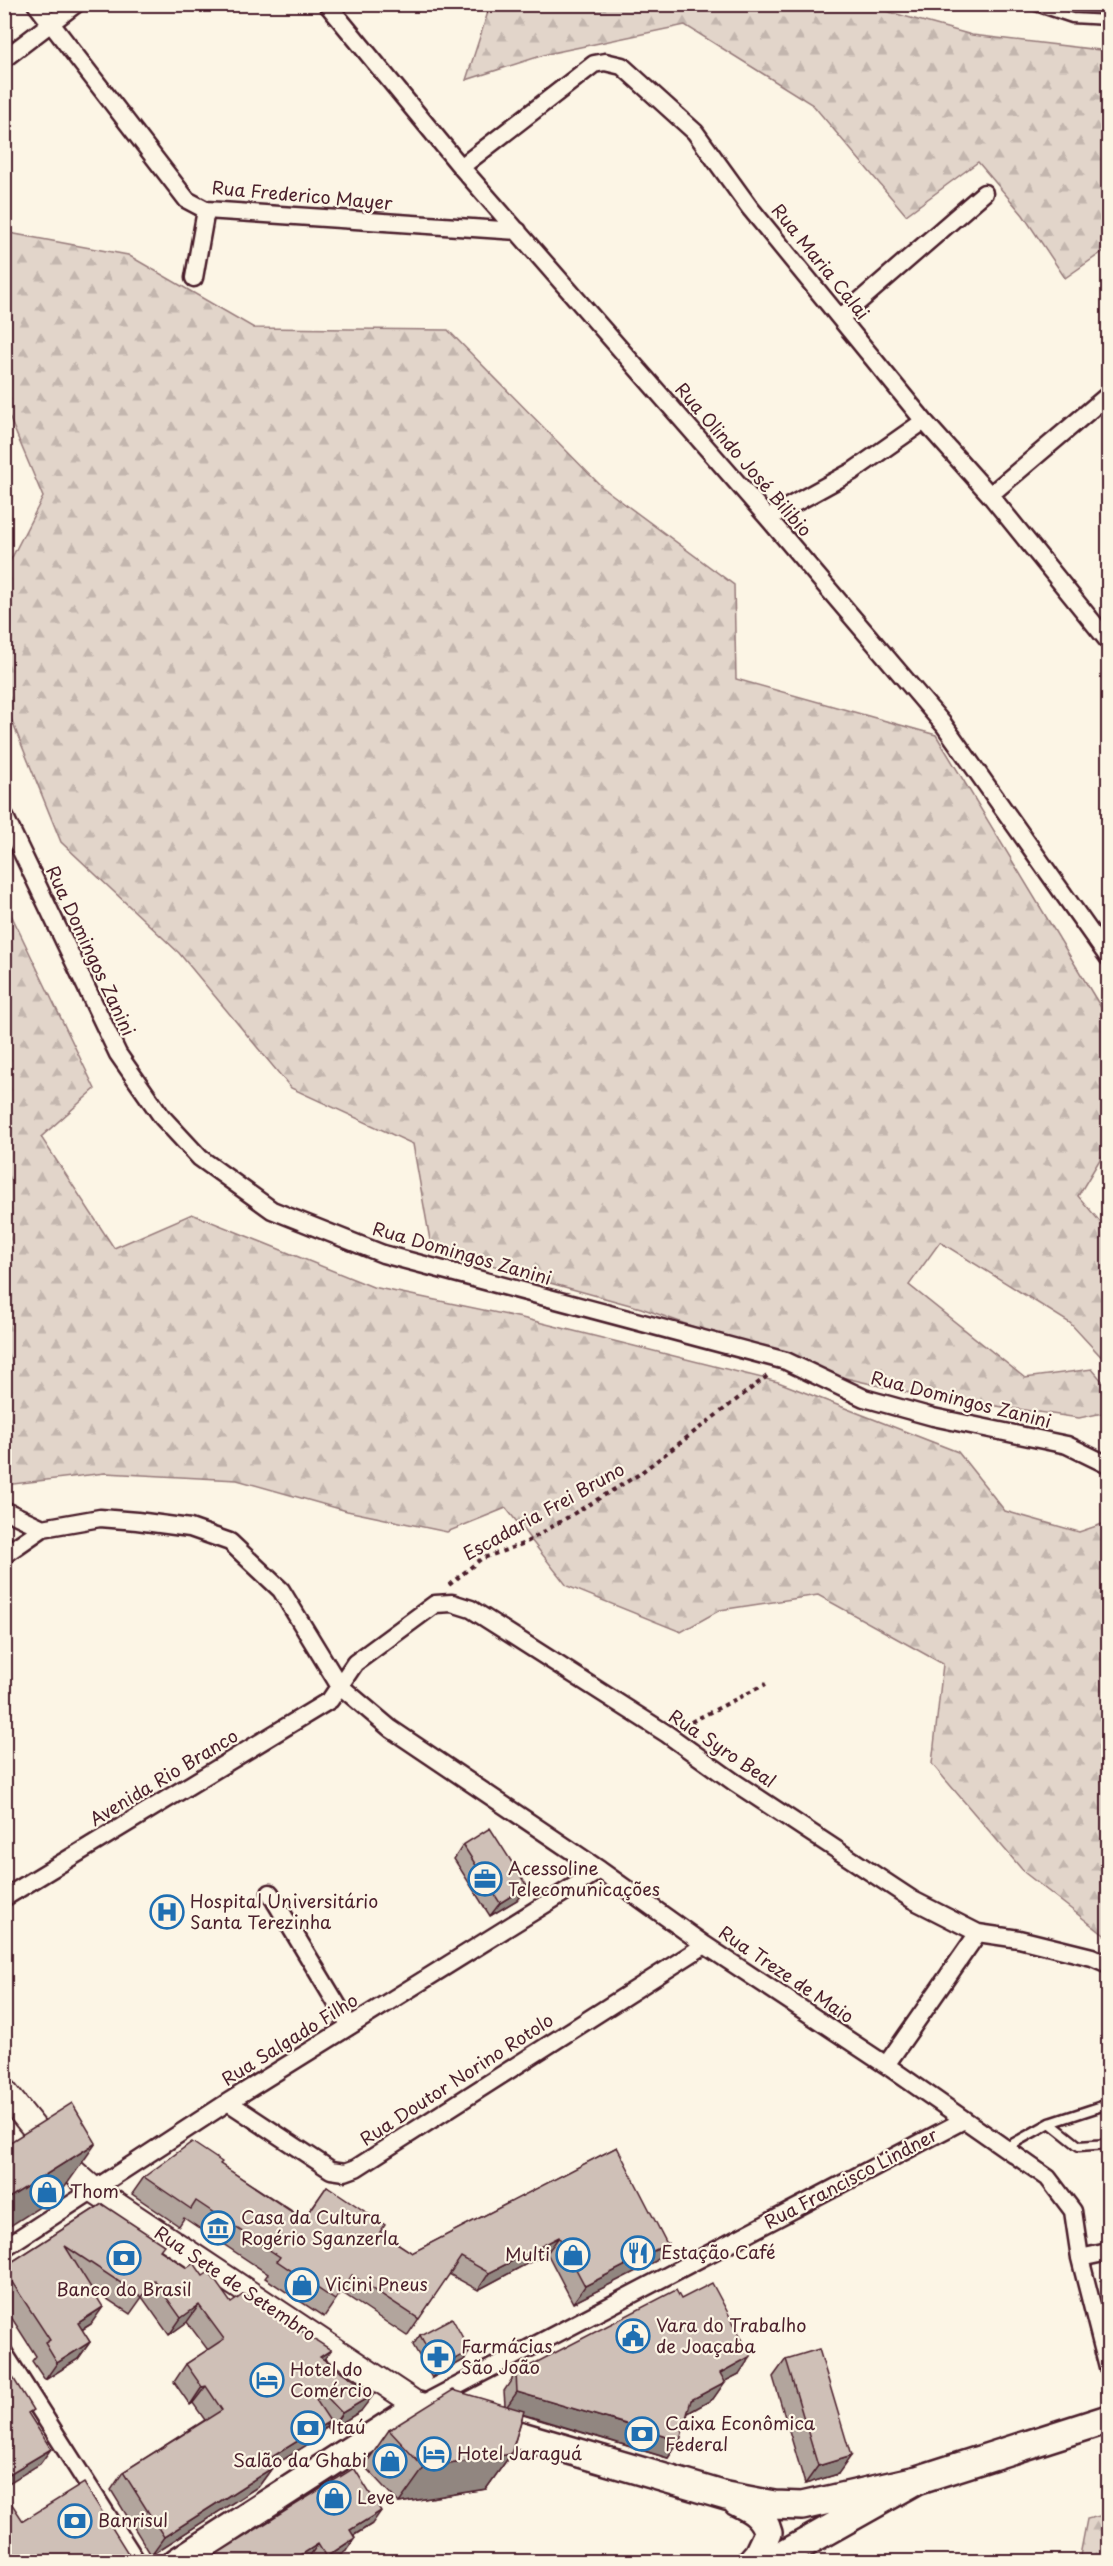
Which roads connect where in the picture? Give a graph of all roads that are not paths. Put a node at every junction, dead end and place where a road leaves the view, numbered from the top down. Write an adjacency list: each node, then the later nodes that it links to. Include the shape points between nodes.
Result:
1 (36, 4): 6 (street, Rua Frederico Mayer)
2 (76, 4): 6 (street)
3 (327, 4): 8 (street, Rua Olindo José Bilibio)
4 (1030, 4): 5 (lane, via 1072,18)
5 (1108, 20)
6 (52, 24): 7 (street); 10 (street, Rua Frederico Mayer, via 187,200)
7 (4, 58)
8 (461, 167): 11 (street, Rua Olindo José Bilibio); 13 (street, Rua Maria Calai, via 594,64 622,66 695,132 750,208)
9 (984, 193): 13 (street)
10 (206, 210): 11 (street, Rua Frederico Mayer); 12 (street)
11 (518, 231): 17 (street, Rua Olindo José Bilibio)
12 (194, 278)
13 (840, 318): 15 (street, Rua Maria Calai)
14 (1108, 395): 16 (street)
15 (924, 421): 16 (street, Rua Maria Calai); 17 (street, via 853,471)
16 (990, 495): 18 (street, Rua Maria Calai)
17 (768, 518): 20 (street, Rua Olindo José Bilibio, via 944,725)
18 (1108, 640)
19 (4, 815): 21 (street, Rua Domingos Zanini, via 118,1054 162,1117 200,1158 272,1210 384,1254 786,1361 864,1398 1067,1445)
20 (1108, 957)
21 (1108, 1465)
22 (4, 1510): 23 (street)
23 (43, 1528): 24 (street); 25 (street, Rua Treze de Maio, via 100,1518 128,1520 190,1528 230,1542 281,1590)
24 (4, 1555)
25 (339, 1685): 26 (street, Rua Treze de Maio, via 391,1729); 28 (street, Avenida Rio Branco, via 330,1700); 29 (street, Rua Syro Beal, via 355,1663 435,1605 452,1603 471,1609 667,1734 913,1900)
26 (600, 1870): 30 (street, Rua Treze de Maio); 32 (street, Rua Salgado Filho)
27 (270, 1893): 32 (street)
28 (4, 1898)
29 (978, 1933): 31 (street, Rua Syro Beal, via 1092,1957); 33 (street)
30 (705, 1945): 33 (street, Rua Treze de Maio); 35 (street, Rua Doutor Norino Rotolo, via 345,2172 331,2170)
31 (1108, 1964)
32 (350, 2026): 35 (street, Rua Salgado Filho)
33 (886, 2065): 37 (street, Rua Treze de Maio)
34 (4, 2091): 41 (main road, Rua Sete de Setembro, via 60,2160)
35 (228, 2102): 41 (street, Rua Salgado Filho)
36 (1108, 2104): 38 (lane)
37 (964, 2120): 40 (street, Rua Treze de Maio); 47 (street, Rua Francisco Lindner)
38 (1050, 2123): 39 (lane, via 1079,2146); 40 (lane)
39 (1108, 2144)
40 (1005, 2148): 44 (street, Rua Treze de Maio, via 1048,2178 1064,2196 1073,2211)
41 (94, 2190): 42 (street, Rua Salgado Filho); 47 (main road, Rua Sete de Setembro)
42 (4, 2248)
43 (1108, 2252): 44 (street)
44 (1080, 2258): 46 (street, Rua Treze de Maio)
45 (4, 2353): 53 (street)
46 (1108, 2368)
47 (419, 2406): 50 (main road, Rua Sete de Setembro); 54 (main road, Rua Francisco Lindner)
48 (1108, 2419): 49 (main road)
49 (917, 2480): 51 (main road, Rua Sete de Setembro); 52 (main road)
50 (726, 2496): 51 (main road, Rua Sete de Setembro, via 774,2505); 55 (main road, via 758,2513 765,2522 768,2533)
51 (802, 2505): 52 (main road, via 788,2527)
52 (799, 2546): 56 (main road)
53 (137, 2562)
54 (177, 2562)
55 (751, 2562)
56 (771, 2562)

